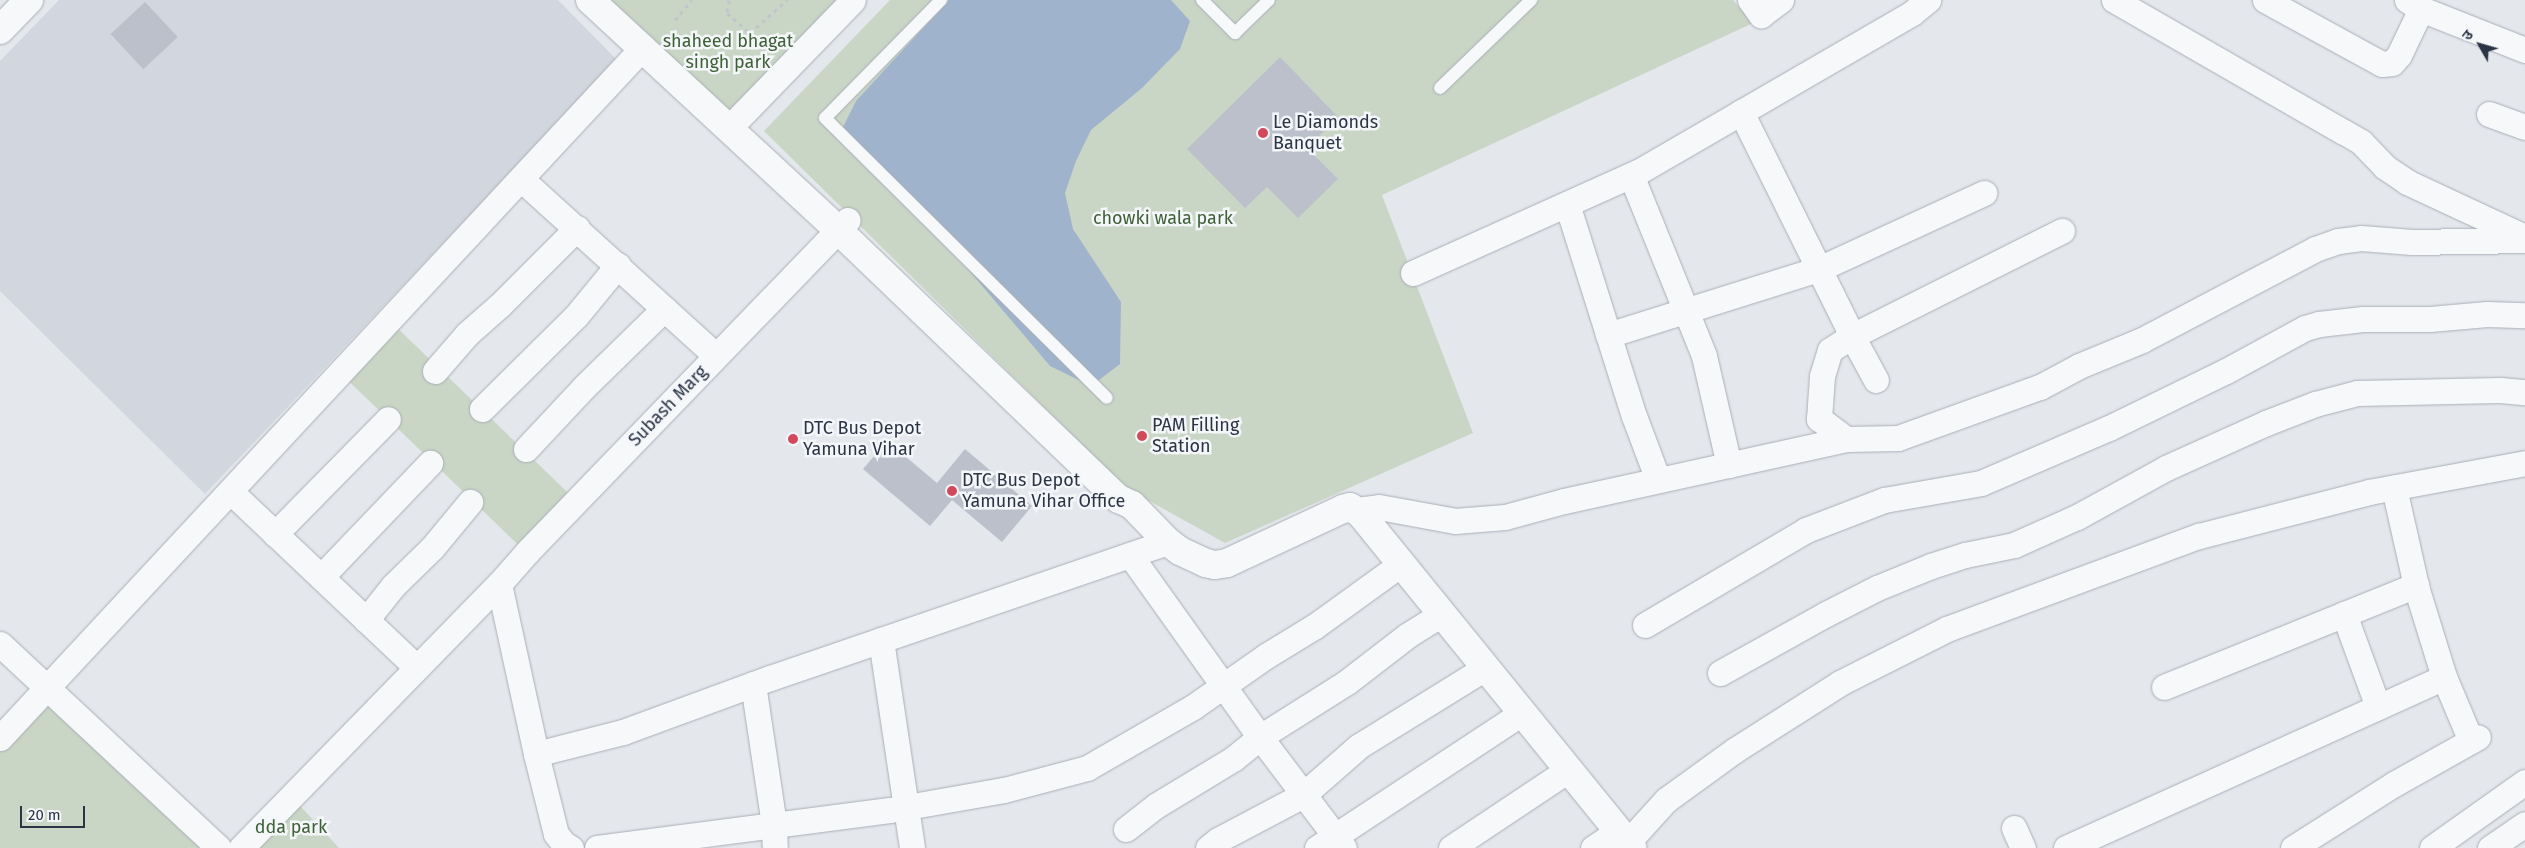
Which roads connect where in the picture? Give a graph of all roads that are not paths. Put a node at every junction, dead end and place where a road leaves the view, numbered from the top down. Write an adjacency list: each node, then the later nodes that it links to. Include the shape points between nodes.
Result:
1 (29, 0): 15 (street)
2 (590, 0): 16 (street)
3 (618, 0): 21 (street)
4 (853, 0): 21 (street)
5 (941, 0): 43 (lane, via 825,118)
6 (1202, 0): 7 (lane, via 1235,33)
7 (1268, 0)
8 (1530, 0): 18 (lane)
9 (1750, 0): 10 (street, via 1761,15)
10 (1781, 0)
11 (1928, 0): 19 (street, via 1912,13)
12 (2114, 0): 30 (street, via 2361,142 2385,167 2407,182)
13 (2265, 0): 14 (street, via 2382,64 2392,63 2399,55)
14 (2414, 4): 17 (street)
15 (0, 30)
16 (642, 47): 21 (street); 24 (street)
17 (2525, 50)
18 (1440, 88)
19 (1742, 112): 23 (street); 32 (street)
20 (2489, 114): 22 (street)
21 (733, 124): 27 (street)
22 (2525, 127)
23 (1630, 176): 26 (street); 35 (street)
24 (522, 179): 28 (street); 53 (street)
25 (1984, 193): 32 (street)
26 (1567, 204): 33 (street); 37 (street)
27 (843, 225): 39 (street, Subash Marg); 57 (street, via 1128,492 1132,505)
28 (577, 228): 31 (street); 40 (street, via 467,334)
29 (2062, 231): 38 (street)
30 (2525, 238): 46 (street, via 2485,242 2361,238 2338,241 2040,387 1898,438)
31 (618, 265): 34 (street); 44 (street, via 576,316)
32 (1819, 269): 35 (street); 38 (street)
33 (1413, 274)
34 (664, 309): 39 (street); 47 (street)
35 (1686, 311): 37 (street); 50 (street, via 1704,356)
36 (2525, 315): 66 (street, via 2363,319 2305,328 2109,428 1981,483 1884,500 1806,530)
37 (1608, 335): 51 (street)
38 (1852, 336): 41 (street); 46 (street, via 1830,350 1822,376 1819,419)
39 (716, 356): 61 (street, Subash Marg)
40 (435, 371)
41 (1876, 380)
42 (2525, 392): 71 (street, via 2357,393 2316,404 2166,468 2077,517 2014,545 1939,563 1877,588)
43 (1107, 398)
44 (482, 409)
45 (388, 419): 56 (street)
46 (1846, 439): 50 (street)
47 (526, 449)
48 (430, 463): 60 (street)
49 (2525, 463): 52 (street)
50 (1729, 465): 51 (street)
51 (1658, 480): 55 (street, via 1506,517 1455,521 1379,507)
52 (2394, 488): 62 (street); 89 (street, via 2199,536 1947,629 1840,682 1735,750 1666,800)
53 (230, 492): 56 (street); 74 (street)
54 (470, 502): 65 (street)
55 (1356, 510): 57 (street, via 1344,509 1226,564 1206,562); 59 (street)
56 (275, 534): 60 (street)
57 (1168, 542): 58 (street)
58 (1130, 554): 67 (street); 75 (street)
59 (1400, 564): 63 (street); 75 (street)
60 (321, 577): 65 (street)
61 (499, 584): 69 (street, Subash Marg); 81 (street)
62 (2416, 585): 64 (street); 72 (street)
63 (1441, 614): 70 (street); 79 (street, via 1347,682)
64 (2344, 614): 76 (street); 77 (street)
65 (366, 620): 69 (street)
66 (1645, 625)
67 (881, 640): 73 (street); 85 (street)
68 (1, 648): 74 (street)
69 (416, 667): 92 (street, Subash Marg)
70 (1485, 668): 78 (street); 84 (street, via 1358,746)
71 (1720, 673)
72 (2444, 677): 77 (street); 100 (street, via 2474,739 2394,784)
73 (754, 684): 81 (street, via 623,732); 88 (street)
74 (49, 687): 80 (street); 91 (street)
75 (1224, 687): 79 (street); 85 (street, via 1087,768 1004,790)
76 (2164, 687)
77 (2378, 707): 99 (street)
78 (1522, 713): 82 (street); 90 (street)
79 (1260, 737): 84 (street); 87 (street, via 1233,759 1157,805)
80 (0, 738)
81 (536, 754): 93 (street, via 556,834)
82 (1568, 770): 89 (street); 97 (street)
83 (2525, 782): 101 (street)
84 (1303, 795): 90 (street); 96 (street, via 1226,835)
85 (907, 807): 88 (street); 95 (street)
86 (2525, 824): 102 (street)
87 (1126, 829)
88 (774, 837): 94 (street)
89 (1626, 841): 98 (street)
90 (1332, 843)
91 (219, 848)
92 (241, 848)
93 (571, 848)
94 (597, 848)
95 (912, 848)
96 (1208, 848)
97 (1451, 848)
98 (1593, 848)
99 (2066, 848)
100 (2293, 848)
101 (2432, 848)
102 (2490, 848)

